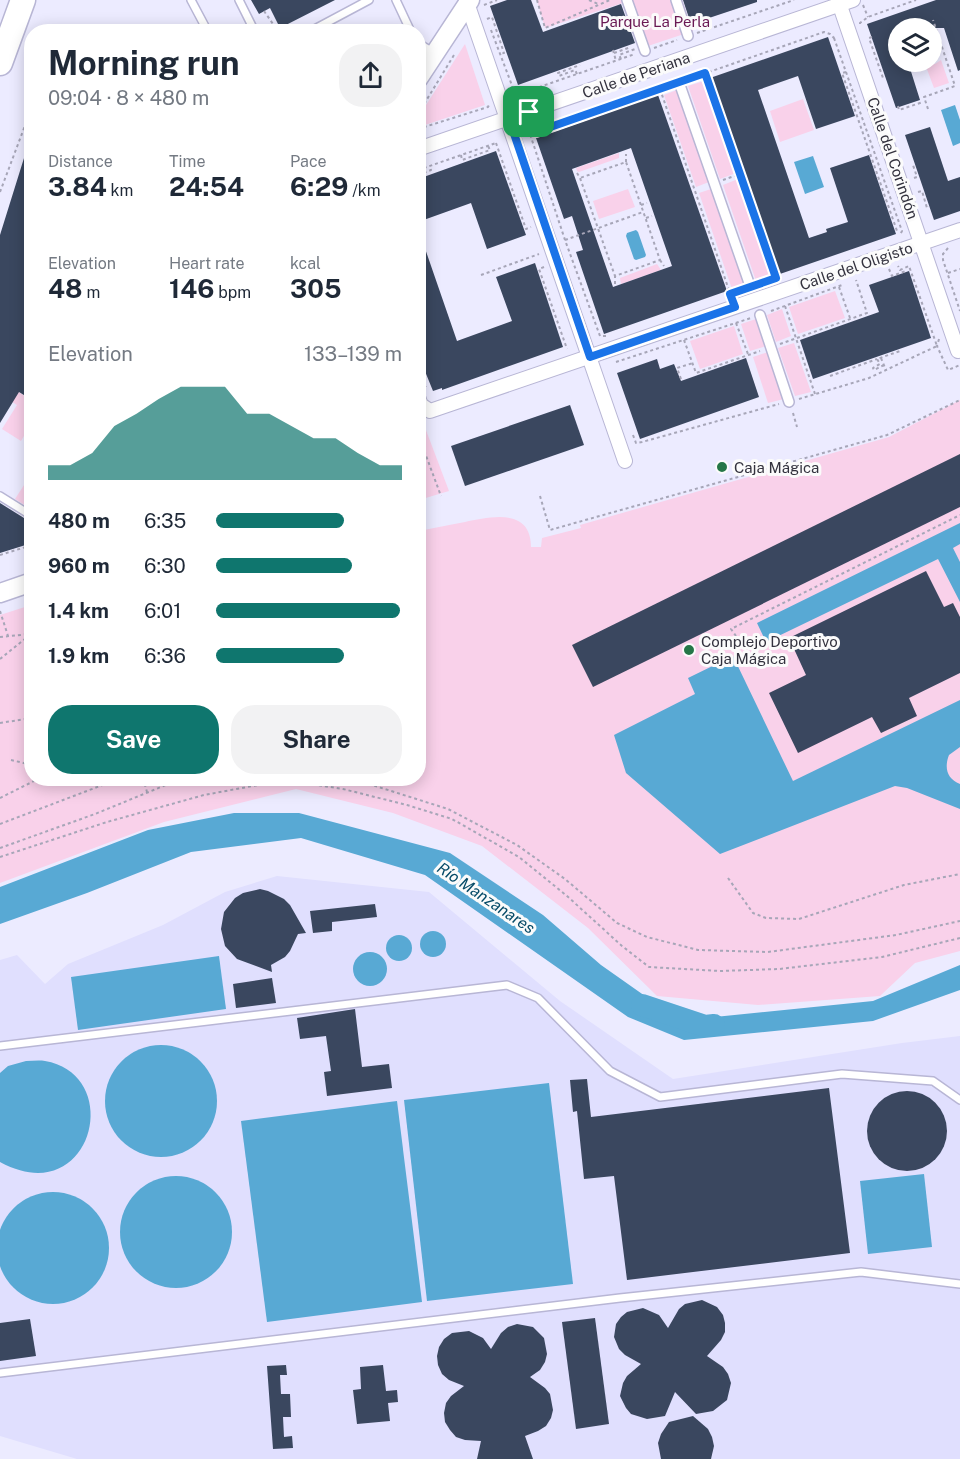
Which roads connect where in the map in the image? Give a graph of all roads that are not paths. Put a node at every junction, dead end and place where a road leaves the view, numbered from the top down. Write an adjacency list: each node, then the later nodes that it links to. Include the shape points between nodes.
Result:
1 (23, 0): 18 (highway)
2 (191, 0): 10 (lane)
3 (239, 0): 11 (lane)
4 (369, 0): 12 (lane)
5 (396, 0): 13 (lane)
6 (627, 0): 16 (street)
7 (676, 0): 14 (street)
8 (844, 2): 21 (street, Calle de Periana); 24 (street, Calle del Corindón)
9 (472, 3): 17 (main road); 21 (street)
10 (204, 24)
11 (252, 24)
12 (324, 24)
13 (407, 24)
14 (688, 36)
15 (426, 48): 17 (lane)
16 (645, 51)
17 (435, 53): 19 (main road)
18 (0, 63)
19 (426, 67)
20 (681, 87): 25 (street)
21 (509, 119): 22 (street, Calle de Periana); 27 (street)
22 (426, 146)
23 (960, 230): 24 (street, Calle del Oligisto)
24 (922, 244): 27 (street, Calle del Oligisto); 28 (street, Calle del Corindón)
25 (749, 283)
26 (760, 315): 29 (street)
27 (590, 357): 30 (street, Calle del Oligisto, via 430,411); 31 (street)
28 (959, 358)
29 (789, 402)
30 (426, 408)
31 (625, 460)
32 (0, 496): 33 (lane)
33 (24, 511)
34 (24, 585): 35 (main road)
35 (0, 594)
36 (0, 1046): 37 (lane, via 507,985 538,998 610,1071 660,1096 842,1074 933,1082)
37 (960, 1100)
38 (960, 1284): 39 (lane, via 861,1272)
39 (0, 1373)

